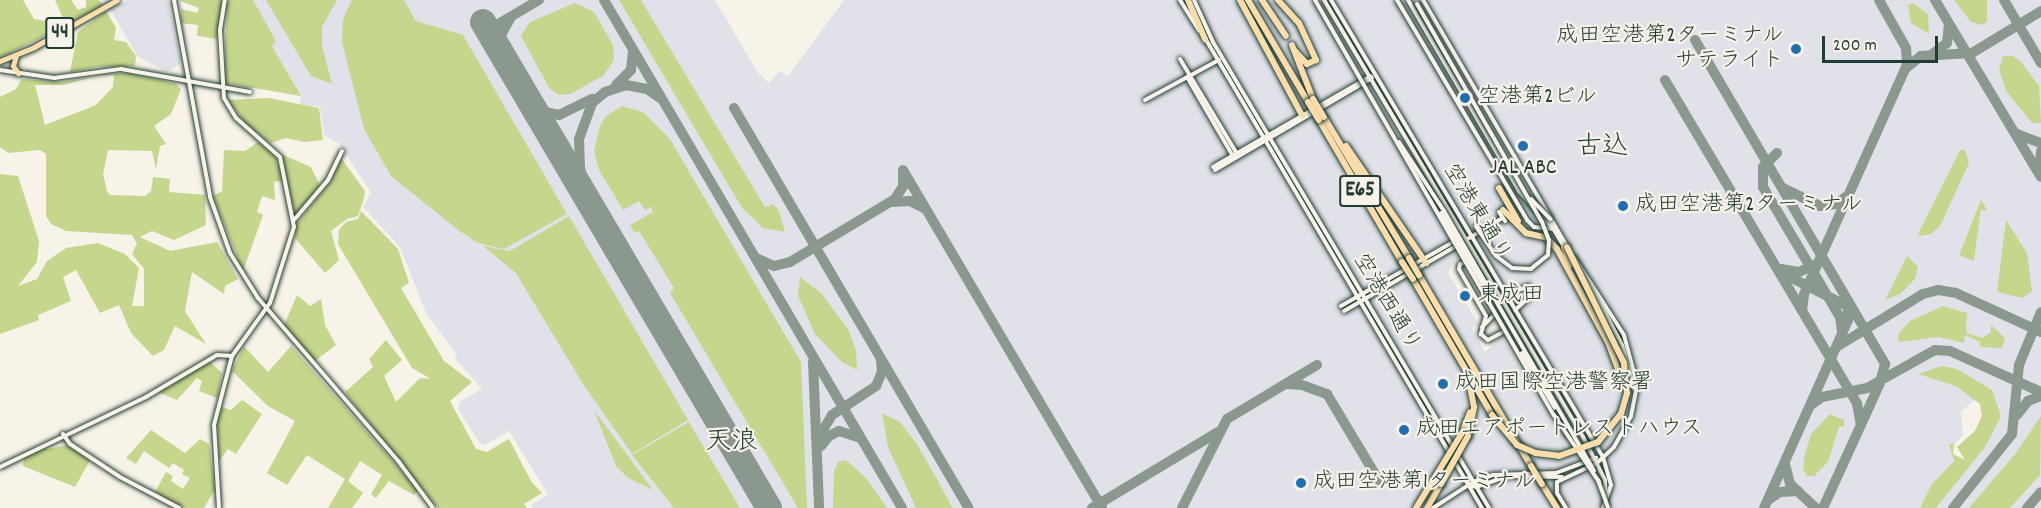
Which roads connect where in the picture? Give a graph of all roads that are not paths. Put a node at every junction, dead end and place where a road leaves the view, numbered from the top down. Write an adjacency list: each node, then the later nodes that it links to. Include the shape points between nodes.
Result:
1 (117, 0): 20 (main road, 44)
2 (174, 0): 28 (street)
3 (225, 0): 29 (street, via 220,30)
4 (1180, 0): 19 (street, 空港西通り)
5 (1188, 0): 19 (highway)
6 (1194, 0): 22 (street, 空港西通り)
7 (1240, 0): 33 (highway)
8 (1248, 0): 32 (highway, E65)
9 (1262, 0): 18 (highway)
10 (1278, 0): 32 (highway, E65, via 1299,23 1316,60 1307,64 1293,47)
11 (1315, 0): 35 (street, bridge)
12 (1324, 0): 27 (street, 空港東通り)
13 (1331, 0): 27 (street, 空港東通り)
14 (1397, 0): 52 (street, via 1527,219 1534,227)
15 (1408, 0): 52 (street, via 1526,201)
16 (1415, 0): 44 (street, bridge)
17 (1422, 0): 48 (street, bridge); 52 (street)
18 (1286, 36)
19 (1205, 39): 22 (street, 空港西通り)
20 (16, 55): 23 (main road, 44); 25 (main road, via 13,66)
21 (1180, 59): 26 (street)
22 (1220, 59): 26 (street); 36 (street, 空港西通り); 38 (street, 空港西通り)
23 (0, 61)
24 (0, 70): 25 (street)
25 (18, 73): 28 (street, via 54,78 121,69)
26 (1188, 76): 31 (street); 40 (street)
27 (1372, 77): 33 (street); 36 (street); 53 (street, 空港東通り)
28 (188, 80): 29 (street); 65 (street, via 215,215 240,271)
29 (222, 86): 30 (street); 49 (street, via 225,104 236,118 279,157)
30 (250, 92)
31 (1145, 100)
32 (1310, 100): 34 (highway, E65, bridge)
33 (1302, 115): 36 (street)
34 (1321, 118): 37 (highway, E65); 55 (highway, E65)
35 (1388, 126): 41 (street, bridge); 43 (street, bridge)
36 (1269, 137): 38 (street); 62 (street, 空港西通り)
37 (1337, 137): 55 (highway, E65); 56 (highway, via 1353,154)
38 (1263, 140): 40 (street); 62 (street, 空港西通り)
39 (342, 151): 49 (street, via 328,180)
40 (1236, 156): 42 (street)
41 (1417, 168): 47 (street, bridge); 76 (street, bridge)
42 (1214, 169)
43 (1412, 171): 47 (street, bridge); 77 (street, bridge)
44 (1522, 186): 48 (street, bridge); 50 (street, bridge, via 1550,240 1548,255 1541,263 1524,270 1506,266)
45 (1499, 188): 51 (highway)
46 (1501, 211): 51 (highway); 53 (street, via 1503,220)
47 (1441, 213): 68 (street, bridge)
48 (1551, 219): 54 (street)
49 (294, 220): 65 (street)
50 (1476, 226)
51 (1521, 227): 59 (highway, via 1552,242)
52 (1553, 230): 54 (street)
53 (1467, 238): 56 (street); 61 (street, 空港東通り); 63 (street, 空港東通り)
54 (1566, 247): 59 (highway); 71 (street, via 1622,345 1633,378); 71 (street, bridge, via 1610,309 1635,364); 72 (highway, bridge, via 1624,363 1627,382)
55 (1406, 260): 57 (highway, E65, bridge)
56 (1425, 261): 62 (street)
57 (1416, 277): 70 (highway, E65); 89 (highway, E65, bridge)
58 (1529, 286): 61 (street)
59 (1579, 286): 72 (highway, via 1619,367)
60 (1534, 292): 66 (street)
61 (1506, 296): 63 (street); 66 (street, 空港東通り)
62 (1360, 298): 64 (street); 86 (street, 空港西通り)
63 (1503, 303): 79 (street, 空港東通り)
64 (1342, 309)
65 (267, 310): 69 (street); 92 (street, via 399,462)
66 (1515, 310): 78 (street, 空港東通り)
67 (1482, 327): 67 (street, via 1486,316 1459,269 1462,262 1469,266 1495,311 1492,320); 68 (street, via 1481,334 1488,340)
68 (1509, 329): 73 (street, bridge)
69 (232, 356): 74 (street, via 217,355 146,398); 91 (street, via 214,425)
70 (1459, 358): 72 (highway, bridge, via 1492,415 1517,445 1536,453 1559,456 1581,451 1605,437); 75 (highway, via 1474,407)
71 (1635, 401): 78 (street, via 1623,433)
72 (1623, 406)
73 (1555, 408): 76 (street, bridge); 77 (street, bridge)
74 (63, 434): 81 (street); 90 (street, via 70,444 120,477)
75 (1465, 434): 93 (highway, bridge); 94 (highway, bridge)
76 (1584, 451): 85 (street, bridge)
77 (1579, 454): 85 (street, bridge)
78 (1603, 457): 79 (street); 80 (street); 99 (street, 空港東通り, via 1611,485)
79 (1594, 458): 80 (street, 空港東通り); 82 (street, via 1564,471)
80 (1597, 464): 83 (street); 99 (street, 空港東通り, via 1606,486)
81 (0, 467)
82 (1543, 473): 84 (street); 86 (street, via 1506,472)
83 (1572, 474): 84 (street); 88 (street, via 1557,482)
84 (1548, 479): 87 (street, via 1508,477); 88 (street)
85 (1599, 482): 99 (street, bridge)
86 (1471, 483): 87 (street, 空港西通り); 95 (street); 96 (street)
87 (1476, 487): 97 (street, 空港西通り)
88 (1557, 493): 98 (street)
89 (1555, 506)
90 (179, 508)
91 (219, 508)
92 (433, 508)
93 (1416, 508)
94 (1427, 508)
95 (1433, 508)
96 (1482, 508)
97 (1489, 508)
98 (1566, 508)
99 (1605, 508)

